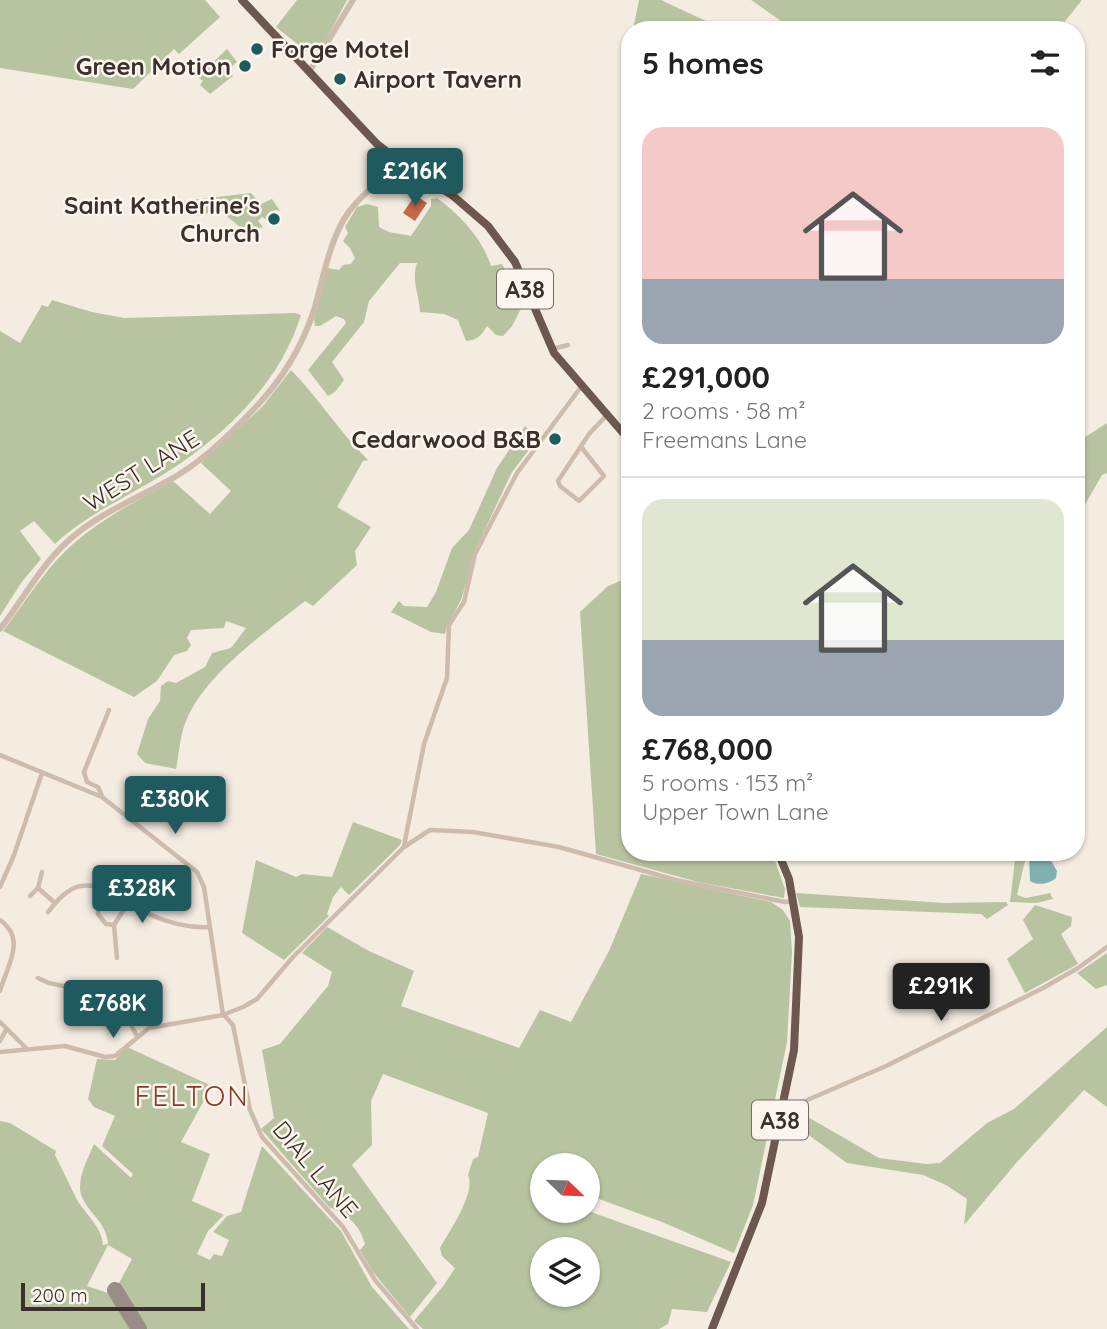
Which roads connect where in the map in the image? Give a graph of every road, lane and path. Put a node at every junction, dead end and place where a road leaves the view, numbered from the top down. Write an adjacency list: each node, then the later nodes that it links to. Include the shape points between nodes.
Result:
1 (242, 0): 3 (highway, A38)
2 (352, 0): 3 (street)
3 (309, 72): 4 (highway, A38)
4 (397, 160): 6 (highway, A38, via 452,195 504,244 516,262); 11 (street, WEST LANE, via 344,219 302,340 270,391 196,462 69,540)
5 (568, 345): 6 (street)
6 (551, 349): 7 (highway, A38)
7 (581, 387): 8 (highway, A38); 16 (street, via 517,473 475,554 464,601 449,625 447,678 424,744)
8 (607, 415): 9 (highway, A38); 10 (street)
9 (621, 431)
10 (582, 448): 10 (street, via 558,481 579,501 604,476)
11 (0, 629)
12 (109, 710): 15 (street, via 84,772)
13 (0, 755): 14 (street)
14 (41, 773): 15 (street); 19 (street)
15 (102, 797): 29 (street, DIAL LANE, via 197,872 204,887)
16 (404, 847): 23 (street, via 430,830 473,832 559,847 676,880); 34 (street, via 257,999)
17 (781, 861): 23 (highway, A38)
18 (42, 872): 20 (street)
19 (0, 887)
20 (38, 888): 22 (street); 24 (street)
21 (99, 889): 24 (street, via 78,886); 25 (street); 28 (street, via 98,914 106,924)
22 (30, 896)
23 (794, 901): 41 (highway, A38, via 799,937 794,1050)
24 (55, 903): 26 (street)
25 (128, 903): 28 (street); 29 (street, via 166,921)
26 (48, 912)
27 (0, 920): 33 (street, via 15,938)
28 (114, 925): 31 (street)
29 (209, 927): 34 (street, DIAL LANE)
30 (1107, 947): 41 (street, via 1043,988 886,1066)
31 (117, 958)
32 (38, 978): 37 (street, via 116,997)
33 (0, 990)
34 (223, 1015): 37 (street, via 149,1028); 42 (street, DIAL LANE, via 233,1025 250,1110 262,1137 343,1227 375,1280)
35 (0, 1022): 36 (street)
36 (6, 1030): 38 (street); 39 (street)
37 (137, 1036): 39 (street, via 115,1056 65,1046)
38 (0, 1041)
39 (26, 1048): 40 (street)
40 (0, 1052)
41 (782, 1111): 43 (highway, A38, via 762,1203)
42 (417, 1329)
43 (712, 1329)

